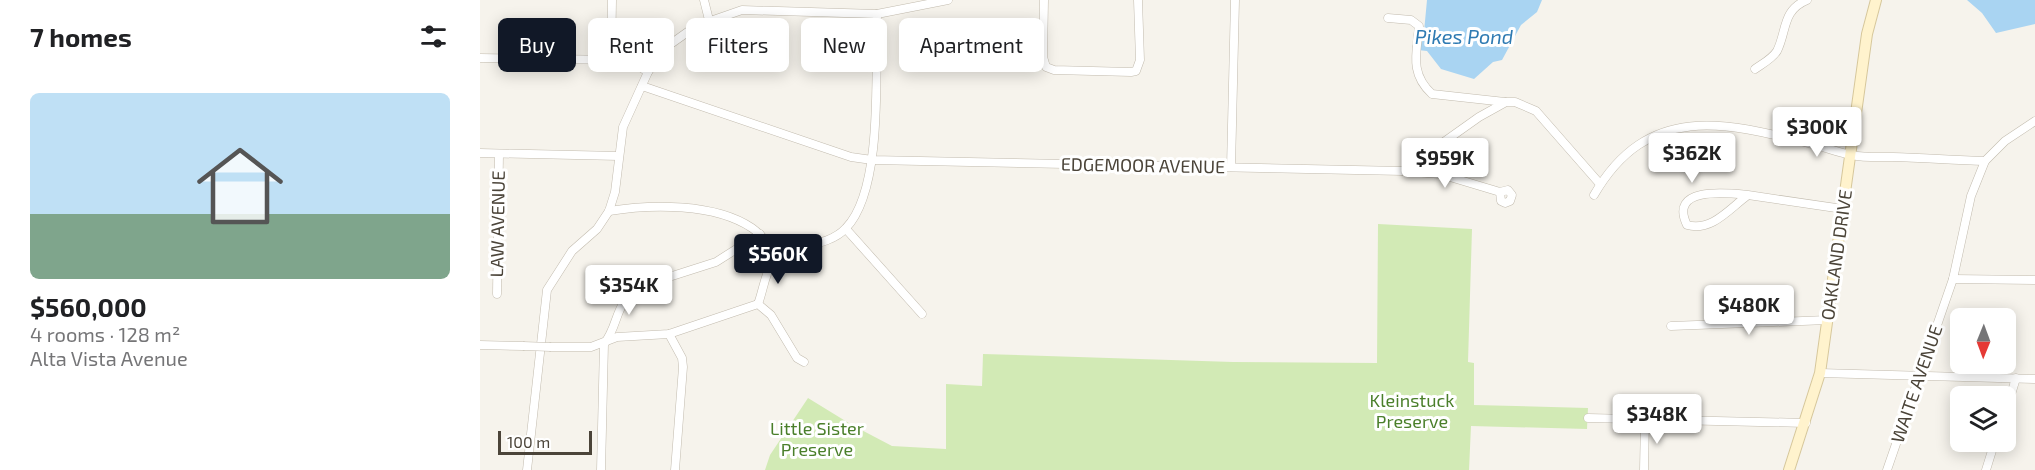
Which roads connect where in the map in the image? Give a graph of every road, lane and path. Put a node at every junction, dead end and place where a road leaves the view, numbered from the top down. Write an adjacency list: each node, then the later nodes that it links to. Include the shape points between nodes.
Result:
1 (612, 0): 10 (street)
2 (705, 0): 11 (street)
3 (948, 0): 9 (street)
4 (1044, 0): 5 (street, via 1046,67 1131,72 1136,71 1140,60)
5 (1138, 0)
6 (1234, 0): 27 (street)
7 (1807, 0): 16 (street, via 1794,7 1773,55)
8 (1874, 0): 23 (main road, OAKLAND DRIVE)
9 (877, 14): 12 (street, via 753,9); 25 (street)
10 (611, 18)
11 (710, 18)
12 (718, 18)
13 (1388, 18): 19 (street, via 1411,20 1419,26 1414,64 1431,94)
14 (480, 58): 15 (street)
15 (588, 60)
16 (1755, 69)
17 (648, 72): 18 (street)
18 (642, 86): 24 (street, via 623,127); 25 (street, EDGEMOOR AVENUE, via 851,157)
19 (1506, 102): 28 (street); 29 (street, via 1522,103 1536,111)
20 (2035, 121): 26 (street, via 2005,141)
21 (480, 153): 22 (street)
22 (499, 154): 24 (street); 40 (street, LAW AVENUE)
23 (1851, 155): 26 (street); 29 (street, via 1761,131 1699,124 1671,129 1642,143); 33 (main road, OAKLAND DRIVE)
24 (619, 156): 34 (street)
25 (872, 160): 27 (street, EDGEMOOR AVENUE); 35 (street, via 860,207)
26 (1985, 161): 38 (street, WAITE AVENUE, via 1969,205)
27 (1231, 167): 28 (street, EDGEMOOR AVENUE)
28 (1403, 171): 30 (street, EDGEMOOR AVENUE, via 1440,174)
29 (1600, 184): 31 (street)
30 (1500, 192)
31 (1594, 195)
32 (1748, 195): 32 (street, via 1712,224 1698,228 1687,225 1684,218 1683,210 1690,199 1704,193); 33 (street)
33 (1844, 209): 43 (main road, OAKLAND DRIVE)
34 (609, 211): 36 (street, via 653,206 697,210 735,220); 58 (street, via 597,229 572,252 547,290)
35 (846, 229): 37 (street, via 832,240); 42 (street)
36 (760, 234): 37 (street); 46 (street, via 716,262 635,290 618,309 612,334)
37 (778, 255): 41 (street)
38 (1953, 279): 39 (street); 50 (street, WAITE AVENUE)
39 (2035, 280)
40 (497, 294)
41 (758, 304): 45 (street); 48 (street, via 771,315 797,358)
42 (922, 314)
43 (1827, 320): 44 (street); 49 (main road, OAKLAND DRIVE)
44 (1671, 326)
45 (669, 334): 46 (street, via 618,338); 60 (street, via 683,367)
46 (604, 344): 47 (street, bridge); 59 (street)
47 (480, 345)
48 (804, 362)
49 (1821, 373): 50 (street); 56 (main road, OAKLAND DRIVE)
50 (1919, 375): 51 (street); 63 (street, WAITE AVENUE)
51 (2016, 378): 52 (street); 53 (street)
52 (2035, 379)
53 (2014, 386)
54 (1588, 418): 55 (street)
55 (1645, 419): 56 (street); 61 (street)
56 (1806, 423): 62 (main road, OAKLAND DRIVE)
57 (1992, 452): 64 (street)
58 (527, 470)
59 (601, 470)
60 (675, 470)
61 (1644, 470)
62 (1789, 470)
63 (1887, 470)
64 (1986, 470)

